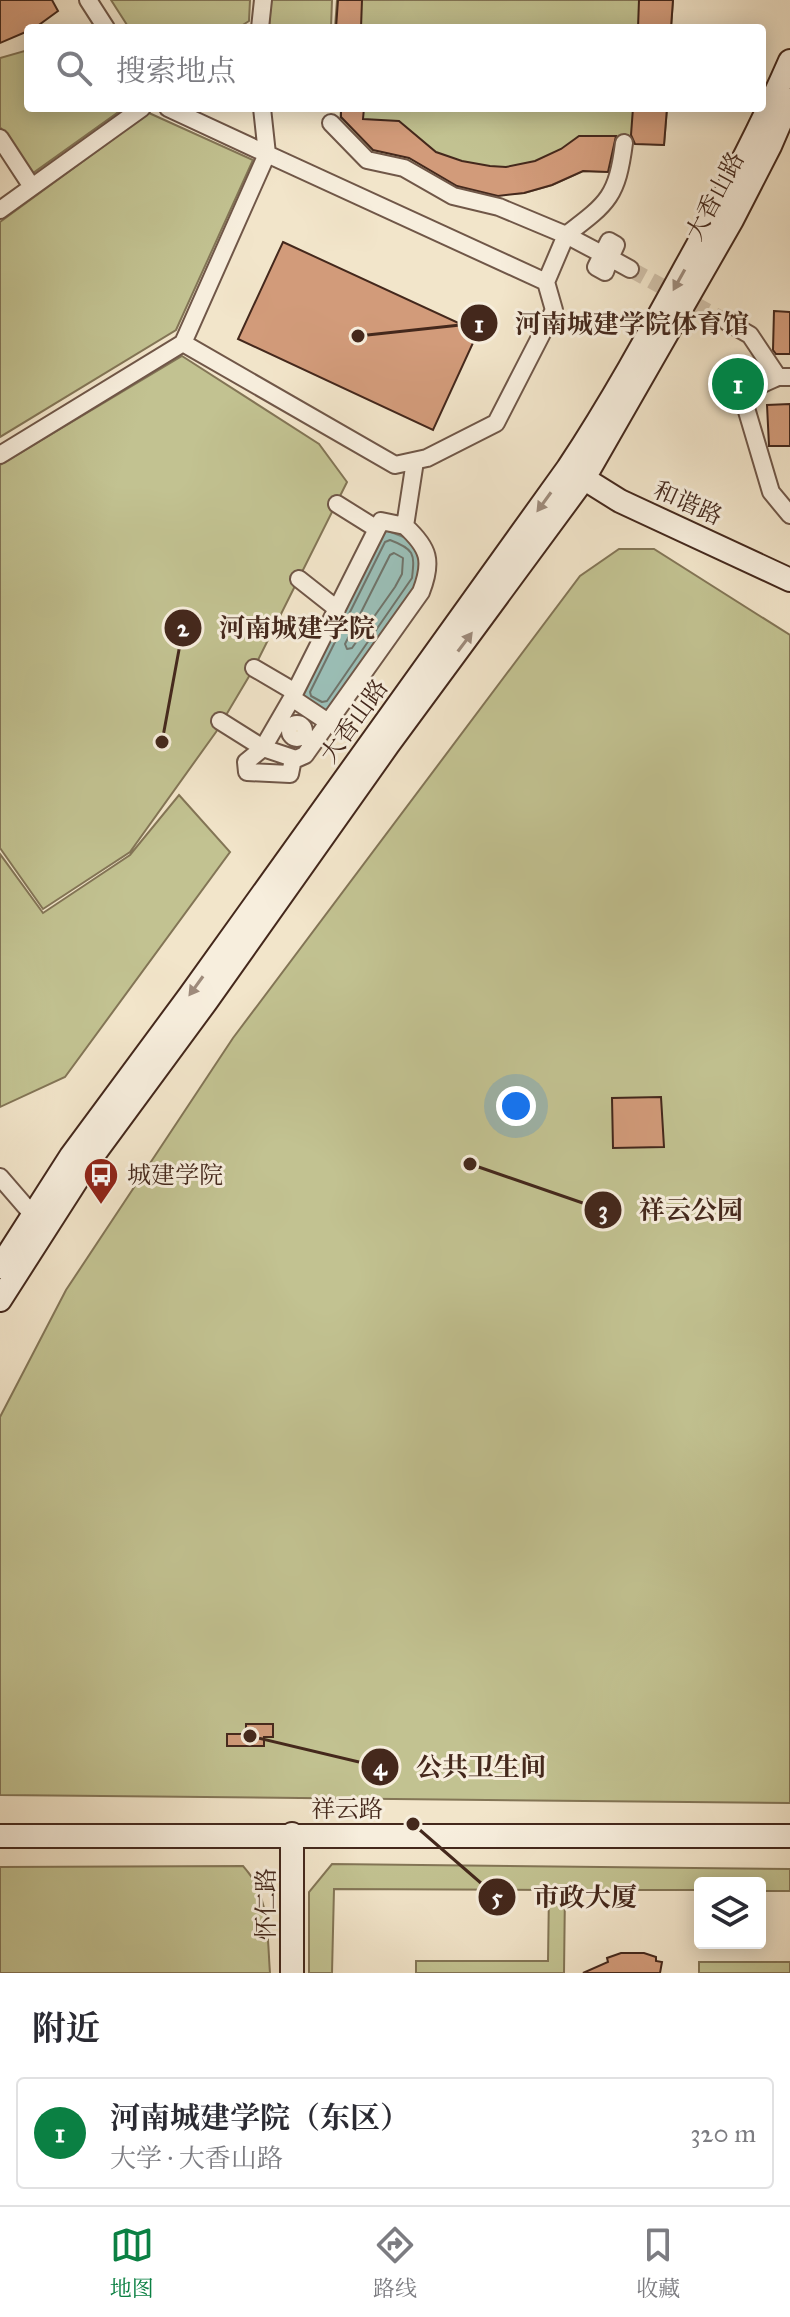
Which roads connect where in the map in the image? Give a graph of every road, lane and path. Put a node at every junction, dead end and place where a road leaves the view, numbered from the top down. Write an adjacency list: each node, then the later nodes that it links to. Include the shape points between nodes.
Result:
1 (88, 0): 3 (street)
2 (263, 0): 4 (street)
3 (103, 24)
4 (260, 24)
5 (790, 61): 24 (main road, 大香山路, one-way to 24, via 755,139)
6 (790, 100): 24 (main road, 大香山路, via 732,220)
7 (136, 112): 14 (street)
8 (177, 112): 13 (street)
9 (262, 112): 13 (street)
10 (331, 123): 16 (street, via 367,160 404,168 453,196 499,207)
11 (624, 143): 16 (street, via 620,172 605,205)
12 (2, 146): 14 (street)
13 (267, 154): 18 (street); 20 (street)
14 (32, 187): 15 (street)
15 (0, 210)
16 (566, 235): 17 (street); 18 (street)
17 (630, 269)
18 (546, 282): 23 (street, via 554,310 496,423)
19 (727, 322): 21 (street, via 750,335)
20 (183, 343): 22 (street); 23 (street, via 395,465)
21 (784, 377): 27 (street, via 756,387 746,408 771,492)
22 (0, 455)
23 (415, 461): 26 (street)
24 (576, 474): 31 (main road, 和谐路, via 620,501); 41 (main road, 大香山路, via 71,1156)
25 (337, 504): 28 (street)
26 (408, 506): 28 (street, via 393,507); 29 (street)
27 (790, 515)
28 (379, 525): 29 (street); 32 (street)
29 (405, 526): 36 (street, via 425,550 425,583)
30 (299, 579): 32 (street)
31 (790, 580)
32 (337, 609): 34 (street)
33 (254, 668): 34 (street)
34 (293, 695): 37 (street); 37 (street)
35 (220, 721): 38 (street)
36 (328, 722): 37 (street); 37 (street)
37 (299, 728): 38 (street); 39 (street)
38 (263, 748): 39 (street); 39 (street, via 246,762 247,772 290,774)
39 (288, 757)
40 (0, 1177): 41 (street)
41 (40, 1219): 42 (main road, 大香山路); 43 (main road, 大香山路)
42 (0, 1267)
43 (0, 1300)
44 (292, 1834): 45 (main road, 祥云路); 46 (main road, 祥云路); 47 (main road, 怀仁路)
45 (0, 1836)
46 (790, 1836)
47 (292, 1973)

